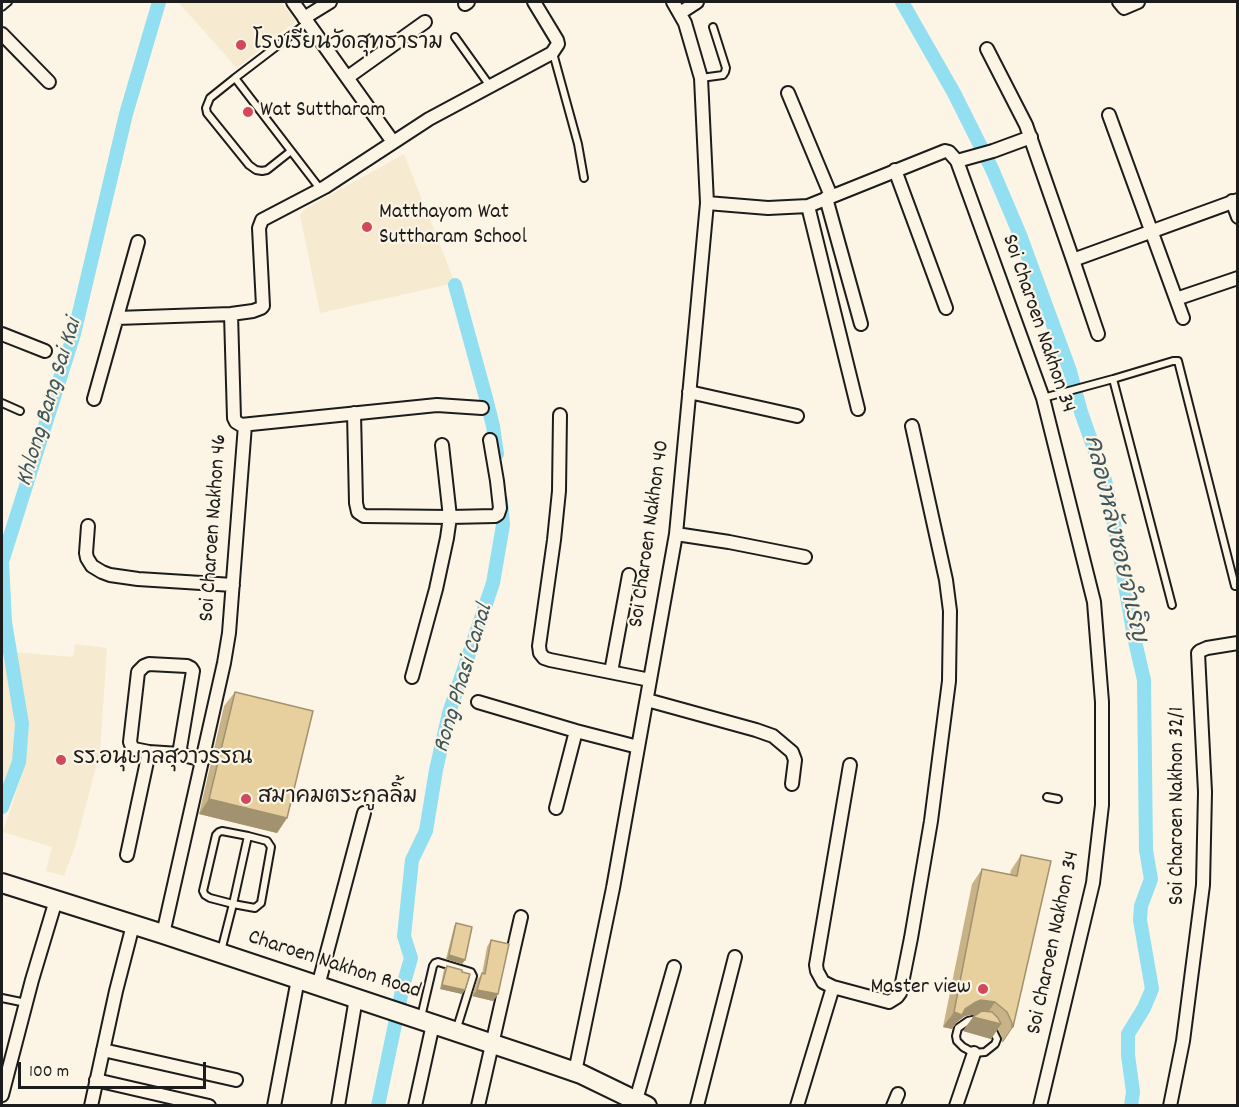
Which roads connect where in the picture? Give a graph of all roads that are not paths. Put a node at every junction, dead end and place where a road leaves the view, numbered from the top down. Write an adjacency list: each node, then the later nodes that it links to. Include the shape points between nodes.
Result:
1 (8, 2): 9 (lane)
2 (293, 2): 11 (street)
3 (330, 2): 11 (street)
4 (534, 2): 17 (street, via 557,40)
5 (672, 2): 10 (street, Soi Charoen Nakhon 40)
6 (697, 2): 10 (street)
7 (1119, 2): 8 (street, via 1124,8)
8 (1138, 2)
9 (2, 7)
10 (680, 13): 20 (street, Soi Charoen Nakhon 40)
11 (306, 21): 18 (street); 19 (lane)
12 (425, 22): 18 (street)
13 (713, 27): 20 (lane, via 726,68 723,75)
14 (2, 34): 21 (street)
15 (455, 37): 22 (lane)
16 (987, 50): 25 (street)
17 (552, 53): 22 (street); 30 (lane)
18 (348, 77): 26 (street)
19 (235, 78): 27 (lane); 27 (lane, via 210,98 207,113 256,170 267,170)
20 (701, 78): 34 (street, Soi Charoen Nakhon 40)
21 (49, 82)
22 (490, 86): 26 (street)
23 (788, 93): 32 (street)
24 (1109, 115): 37 (street)
25 (1031, 137): 28 (street); 39 (street)
26 (393, 142): 31 (street)
27 (291, 151): 31 (lane)
28 (957, 161): 29 (street, via 945,151); 52 (street, Soi Charoen Nakhon 34)
29 (895, 170): 32 (street); 42 (street)
30 (584, 178)
31 (321, 190): 43 (street, via 262,220 259,228 263,306)
32 (829, 197): 35 (street); 46 (street)
33 (1235, 200): 36 (street); 37 (street)
34 (707, 203): 35 (street, via 768,208); 51 (street, Soi Charoen Nakhon 40)
35 (808, 206): 56 (street)
36 (1238, 217)
37 (1152, 231): 39 (street); 41 (street)
38 (138, 242): 44 (street)
39 (1073, 260): 48 (street)
40 (1238, 278): 41 (street)
41 (1176, 299): 45 (street)
42 (946, 308)
43 (231, 314): 44 (street); 61 (street, Soi Charoen Nakhon 46, via 234,418)
44 (117, 318): 53 (street)
45 (1183, 318)
46 (861, 324)
47 (2, 334): 49 (street)
48 (1098, 334)
49 (45, 351)
50 (1113, 380): 52 (lane); 71 (lane, via 1176,360 1179,363); 72 (lane)
51 (689, 392): 60 (street); 67 (street, Soi Charoen Nakhon 40)
52 (1044, 398): 126 (street, Soi Charoen Nakhon 34, via 1094,602 1102,702 1102,796 1093,883)
53 (93, 399)
54 (2, 403): 57 (lane)
55 (482, 408): 58 (street, via 437,405)
56 (858, 409)
57 (21, 411)
58 (354, 412): 61 (street); 65 (street, via 358,512 363,516)
59 (560, 415): 74 (street, via 559,491 540,653 544,658)
60 (797, 416)
61 (245, 425): 70 (street, Soi Charoen Nakhon 46)
62 (912, 426): 103 (street, via 950,611 949,681 931,821 900,993 889,1002)
63 (490, 440): 65 (street, via 500,511 495,516)
64 (442, 445): 65 (street)
65 (450, 517): 75 (street, via 436,589)
66 (88, 526): 70 (street, via 87,558 102,572 138,579)
67 (676, 534): 68 (street); 76 (street, Soi Charoen Nakhon 40)
68 (805, 557)
69 (629, 575): 74 (street)
70 (233, 585): 83 (street, Soi Charoen Nakhon 46, via 229,633)
71 (1235, 586)
72 (1172, 605)
73 (1238, 643): 127 (street, Soi Charoen Nakhon 32/1, via 1207,648 1198,654 1205,792 1203,885 1183,1041)
74 (611, 672): 76 (street)
75 (412, 677)
76 (651, 680): 77 (street, Soi Charoen Nakhon 40)
77 (647, 700): 80 (street, Soi Charoen Nakhon 40); 85 (street, via 773,736 792,752)
78 (478, 702): 79 (street)
79 (576, 731): 80 (street); 88 (street)
80 (638, 747): 112 (street, Soi Charoen Nakhon 40, via 614,888)
81 (149, 752): 82 (street); 82 (street, via 134,749 130,742 138,672 149,664 187,666 193,672); 91 (street)
82 (179, 754): 83 (street)
83 (202, 760): 97 (street, Soi Charoen Nakhon 46)
84 (850, 765): 103 (street, via 816,965 819,977)
85 (792, 784)
86 (1047, 797): 87 (lane)
87 (1058, 799)
88 (556, 808)
89 (364, 813): 102 (street)
90 (248, 836): 94 (lane); 94 (lane, via 267,841 271,847 261,903 255,908); 94 (lane, via 222,831 216,835 203,891 210,898)
91 (127, 855)
92 (2, 883): 93 (main road, Charoen Nakhon Road)
93 (56, 900): 96 (main road, Charoen Nakhon Road); 106 (street)
94 (232, 904): 98 (lane)
95 (521, 917): 109 (street)
96 (133, 925): 97 (main road, Charoen Nakhon Road); 110 (street)
97 (163, 934): 98 (main road, Charoen Nakhon Road)
98 (220, 953): 101 (main road, Charoen Nakhon Road)
99 (735, 957): 123 (street)
100 (674, 967): 116 (street)
101 (298, 979): 102 (main road, Charoen Nakhon Road); 119 (street)
102 (318, 986): 105 (main road, Charoen Nakhon Road)
103 (833, 987): 124 (street)
104 (2, 998): 106 (lane)
105 (356, 998): 107 (main road, Charoen Nakhon Road); 120 (street)
106 (26, 1003): 115 (street)
107 (427, 1022): 108 (main road, Charoen Nakhon Road); 108 (lane, via 433,966 438,962 473,976); 121 (street)
108 (456, 1031): 109 (main road, Charoen Nakhon Road)
109 (491, 1042): 112 (main road, Charoen Nakhon Road); 122 (street)
110 (103, 1050): 113 (street); 114 (street)
111 (974, 1053): 111 (lane, via 959,1044 956,1036 961,1024 978,1020 989,1025 997,1039 988,1051); 125 (street)
112 (575, 1072): 116 (main road, Charoen Nakhon Road)
113 (96, 1080): 117 (street); 118 (street)
114 (236, 1080)
115 (2, 1095)
116 (631, 1101)
117 (91, 1106)
118 (209, 1106)
119 (274, 1106)
120 (338, 1106)
121 (415, 1106)
122 (478, 1106)
123 (697, 1106)
124 (796, 1106)
125 (956, 1106)
126 (1040, 1106)
127 (1170, 1106)

